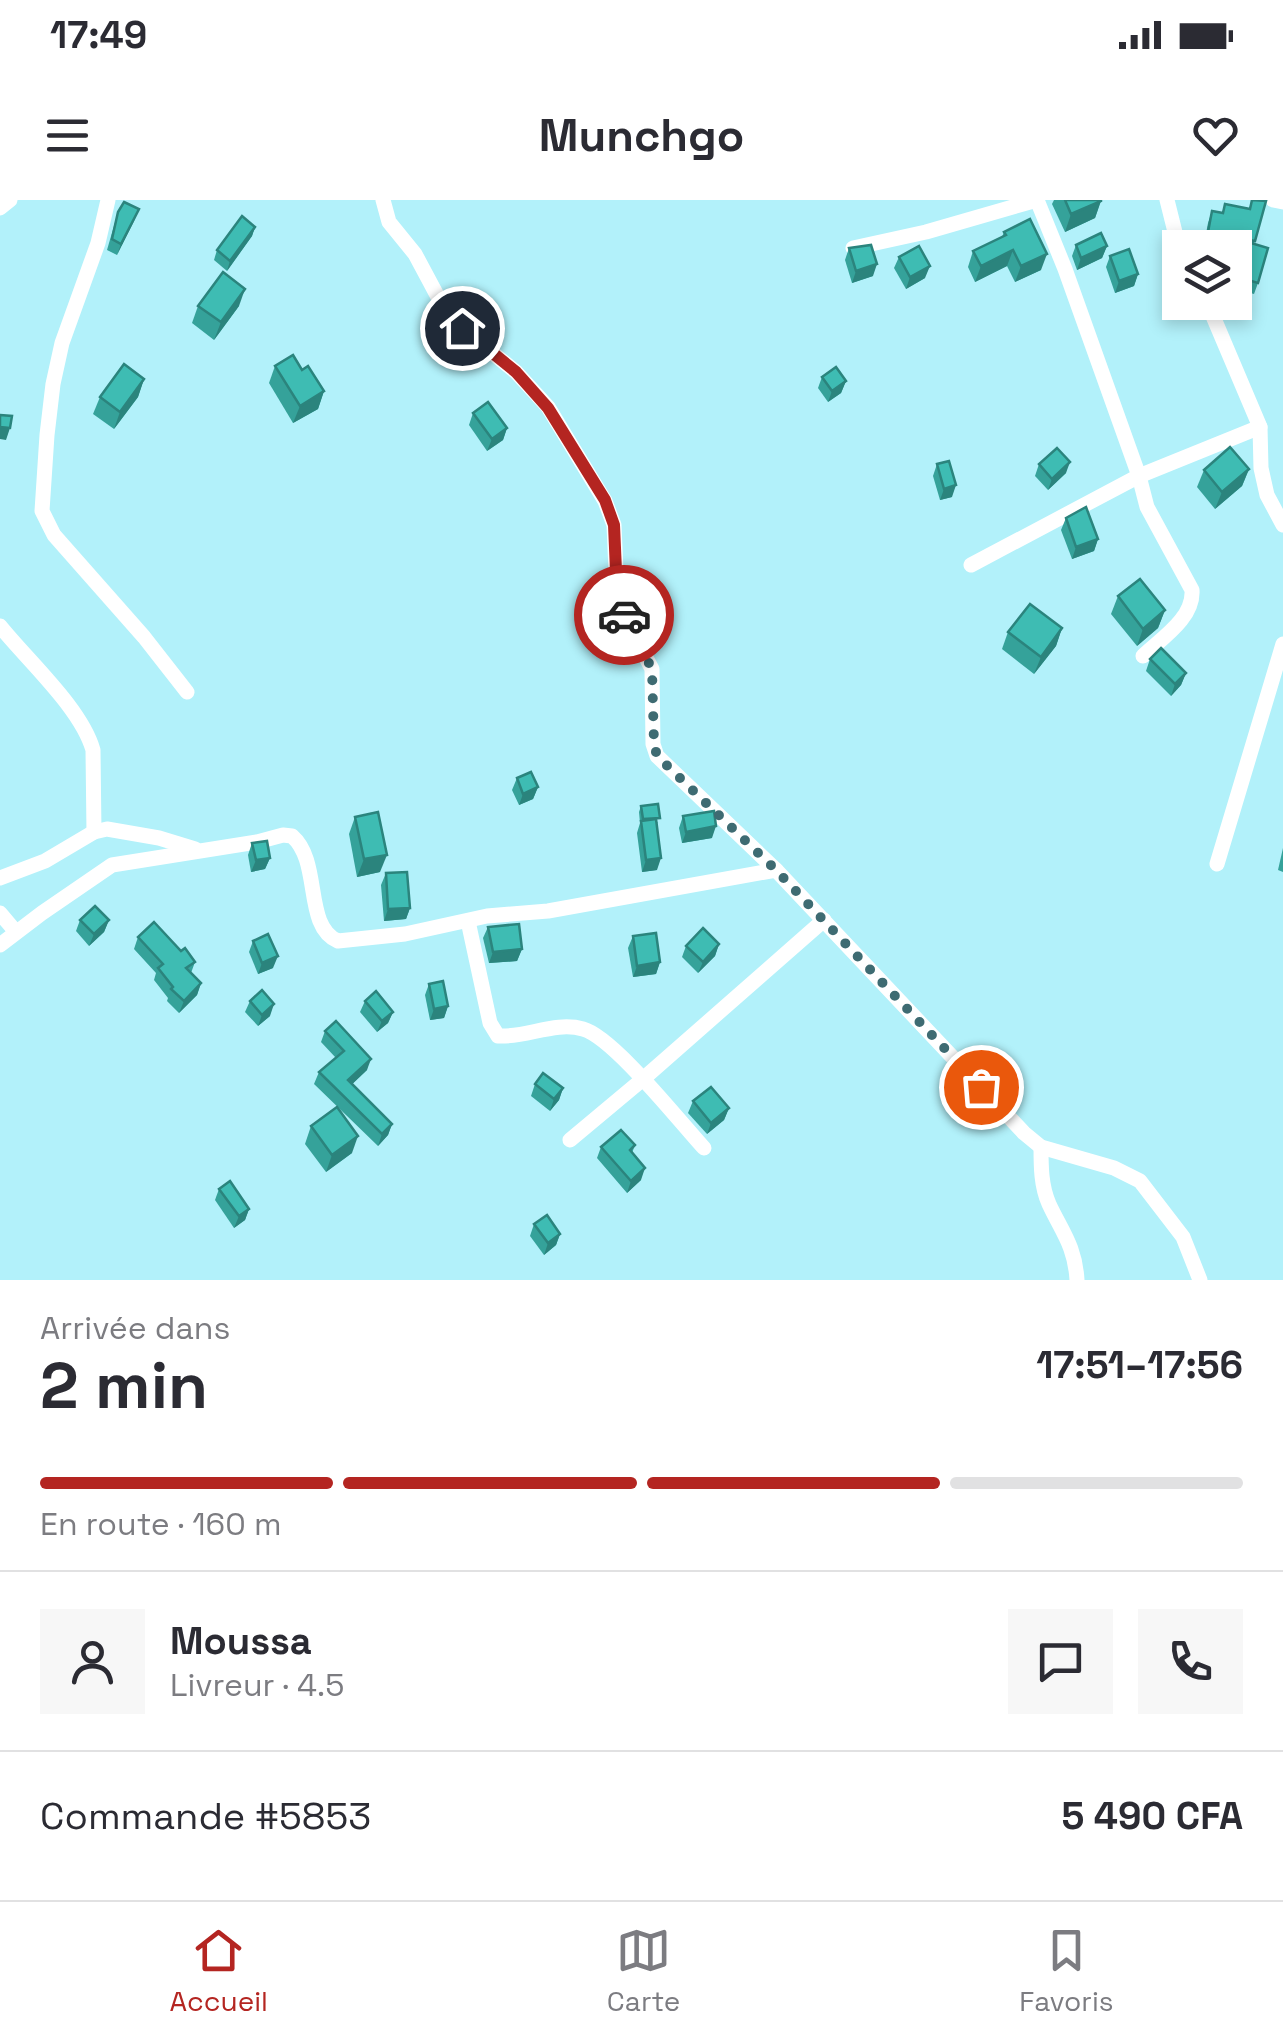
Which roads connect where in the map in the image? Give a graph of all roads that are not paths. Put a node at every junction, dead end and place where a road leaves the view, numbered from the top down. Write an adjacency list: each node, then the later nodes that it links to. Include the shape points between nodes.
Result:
1 (10, 200): 8 (street)
2 (108, 200): 19 (street, via 62,343 42,511 54,535)
3 (383, 200): 23 (street, via 389,222 446,312 548,408 605,500 614,525 617,594 652,669 657,756)
4 (1037, 200): 10 (street); 13 (street)
5 (1167, 200): 9 (street)
6 (1274, 200): 7 (street)
7 (1283, 202)
8 (0, 208)
9 (1174, 230)
10 (853, 248)
11 (1215, 320): 12 (street)
12 (1260, 427): 13 (street); 14 (street, via 1261,468)
13 (1139, 476): 15 (street); 18 (street, via 1193,603)
14 (1280, 517)
15 (971, 565)
16 (0, 626): 20 (street, via 90,738)
17 (1283, 644): 22 (street)
18 (1143, 656)
19 (187, 692)
20 (94, 832): 21 (street, via 120,830); 24 (street, via 45,862)
21 (199, 850): 27 (street, via 292,836 306,852 323,929 338,941); 28 (street, via 112,864)
22 (1217, 864)
23 (776, 870): 26 (street); 27 (street)
24 (0, 878)
25 (0, 912): 28 (street)
26 (824, 920): 30 (street); 32 (street)
27 (468, 921): 30 (street, via 498,1036 585,1029)
28 (16, 932): 29 (street)
29 (0, 945)
30 (643, 1079): 31 (street); 33 (street)
31 (570, 1140)
32 (1041, 1147): 34 (street, via 1044,1186 1070,1242); 35 (street, via 1140,1181 1183,1237)
33 (704, 1148)
34 (1077, 1280)
35 (1200, 1280)

